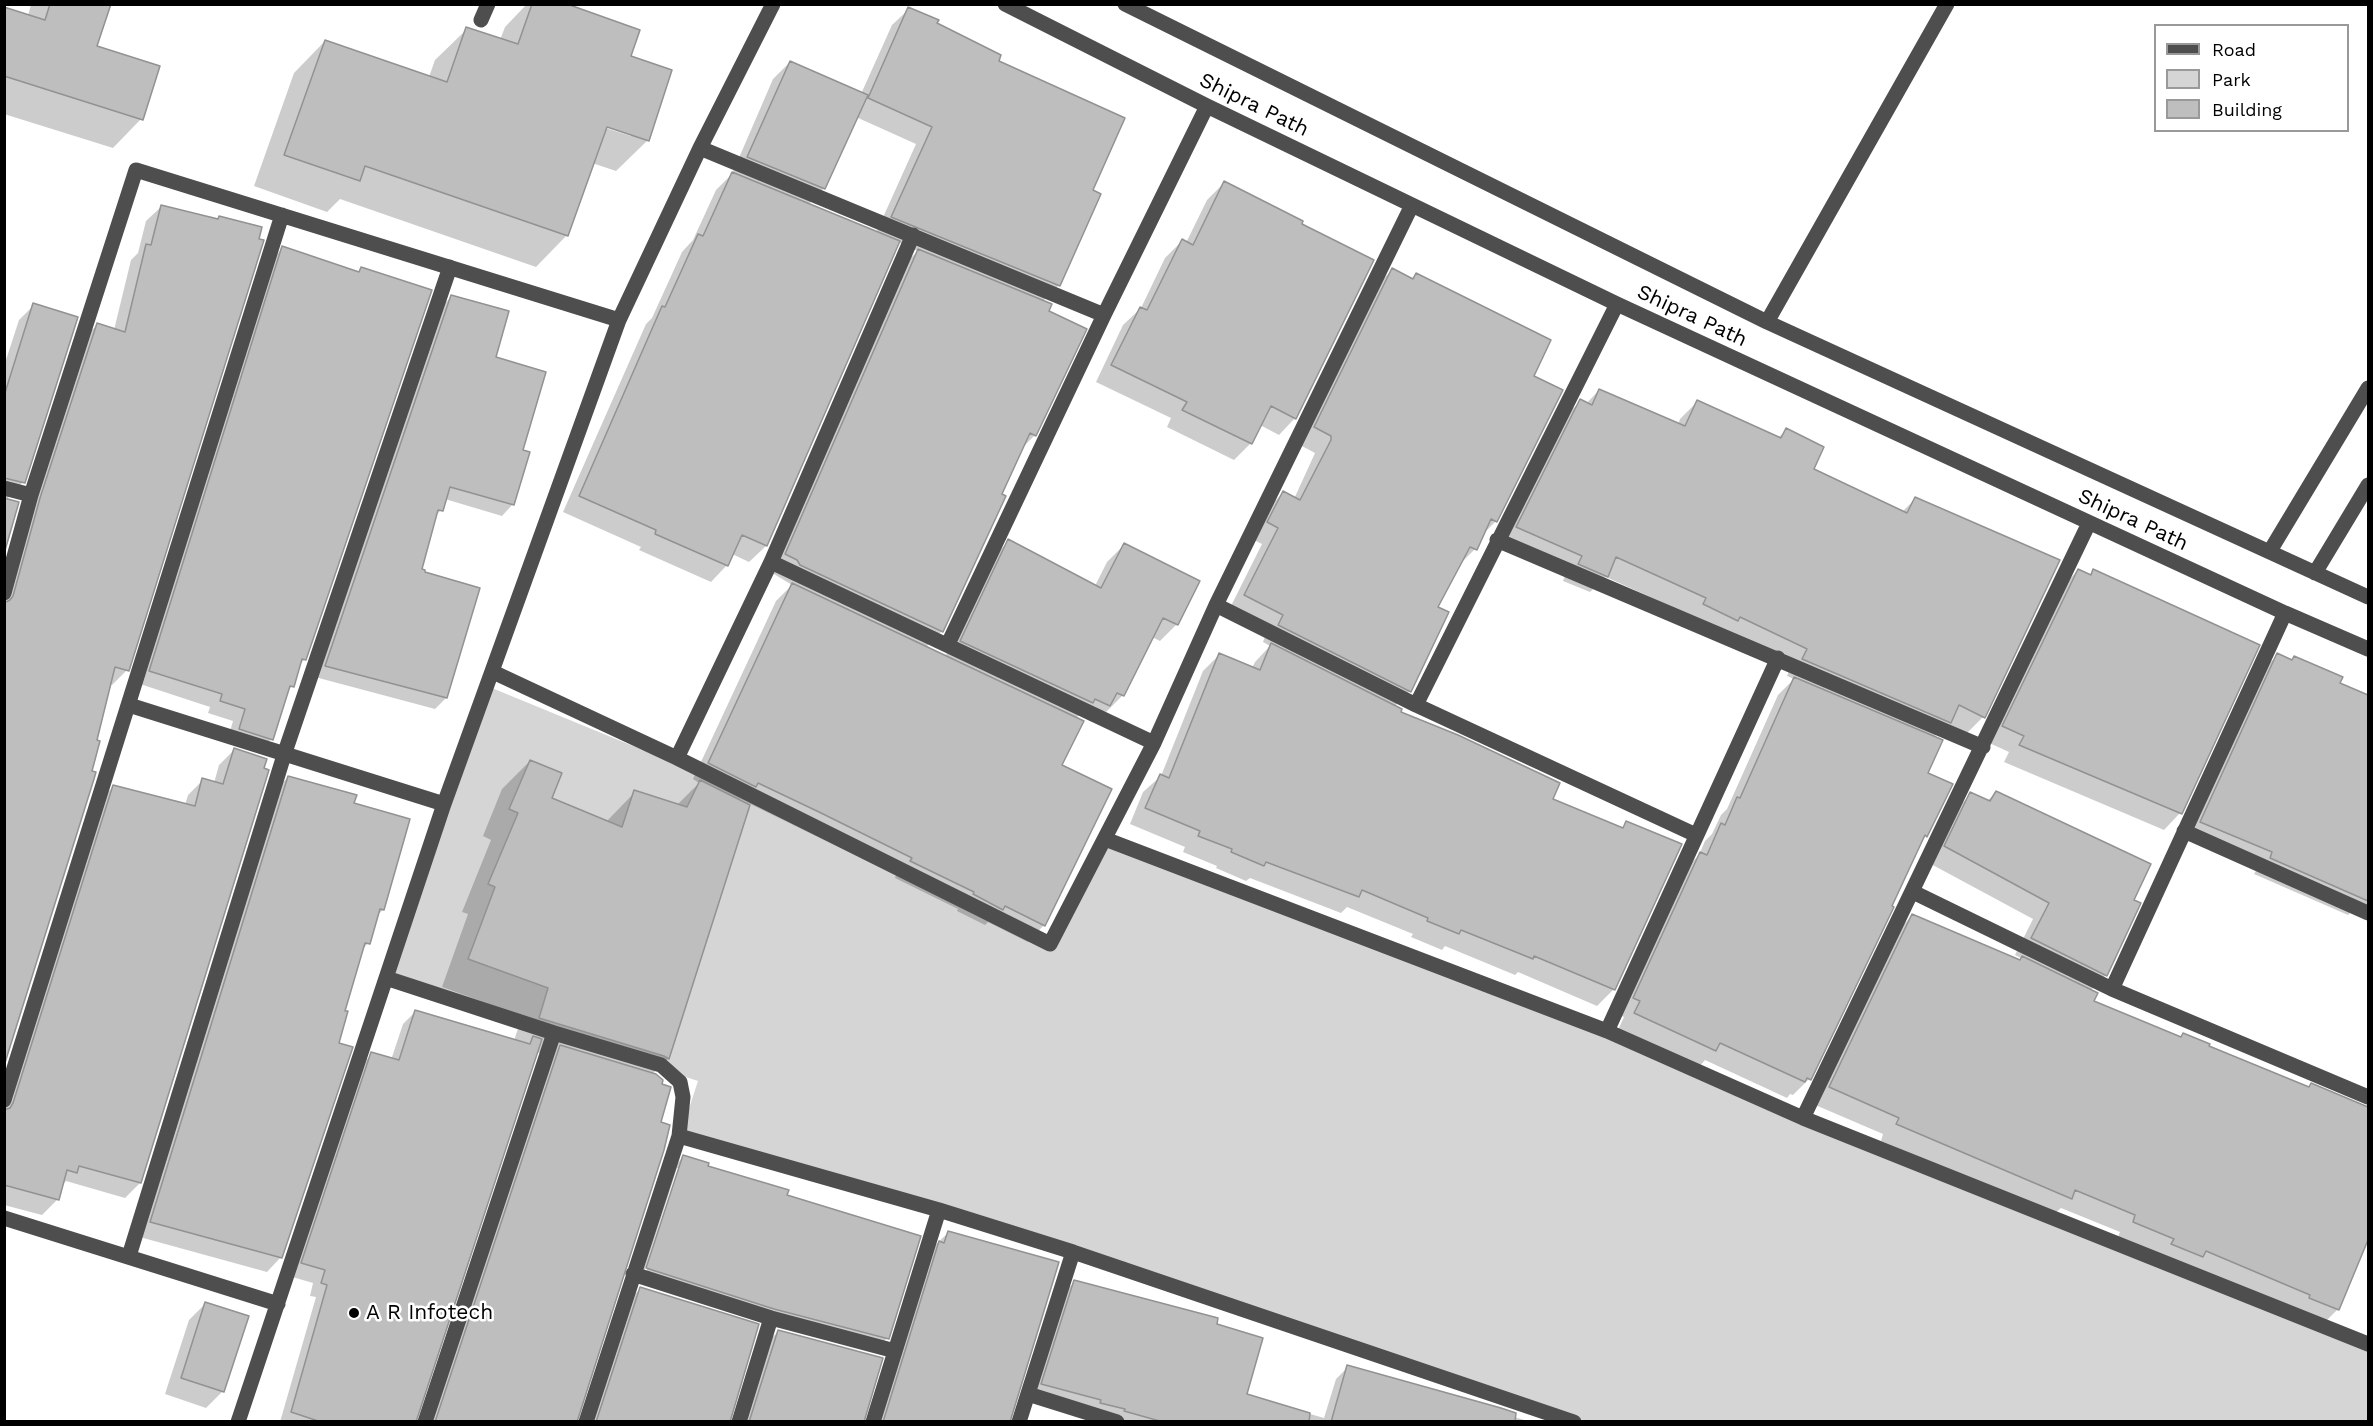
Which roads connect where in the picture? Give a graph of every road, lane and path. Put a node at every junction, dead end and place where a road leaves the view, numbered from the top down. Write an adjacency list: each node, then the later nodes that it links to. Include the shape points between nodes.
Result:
1 (488, 4): 6 (street)
2 (773, 4): 8 (street)
3 (1005, 4): 7 (street, Shipra Path)
4 (1125, 4): 16 (street, Shipra Path)
5 (1947, 4): 16 (street)
6 (481, 20)
7 (1207, 106): 9 (street, Shipra Path); 14 (street)
8 (700, 148): 11 (street); 15 (street)
9 (1412, 206): 13 (street, Shipra Path); 28 (street)
10 (282, 215): 12 (street); 20 (street, via 136,170); 34 (street)
11 (913, 235): 14 (street); 24 (street)
12 (450, 267): 15 (street); 38 (street)
13 (1617, 304): 21 (street, Shipra Path); 22 (street)
14 (1104, 315): 30 (street)
15 (619, 320): 33 (street)
16 (1767, 322): 23 (street, Shipra Path)
17 (2368, 388): 23 (street)
18 (2368, 485): 25 (street)
19 (4, 488): 20 (street)
20 (31, 495): 26 (street)
21 (2089, 523): 29 (street, Shipra Path); 37 (street)
22 (1497, 540): 32 (street); 35 (street)
23 (2270, 551): 25 (street, Shipra Path)
24 (771, 562): 30 (street); 39 (street)
25 (2315, 573): 27 (street, Shipra Path)
26 (4, 593)
27 (2368, 597)
28 (1216, 605): 35 (street); 36 (street)
29 (2284, 613): 31 (street, Shipra Path); 41 (street)
30 (948, 644): 36 (street)
31 (2368, 649)
32 (1778, 658): 37 (street); 42 (street)
33 (493, 672): 39 (street); 40 (street)
34 (129, 705): 38 (street); 51 (street)
35 (1416, 705): 42 (street)
36 (1154, 742): 43 (street)
37 (1983, 747): 44 (street)
38 (285, 752): 40 (street); 57 (street)
39 (677, 758): 43 (street, via 1050,944)
40 (444, 804): 46 (street)
41 (2184, 831): 45 (street); 47 (street)
42 (1696, 835): 48 (street)
43 (1105, 839): 48 (street)
44 (1912, 892): 47 (street); 52 (street)
45 (2368, 913)
46 (386, 978): 49 (street); 59 (street)
47 (2112, 989): 50 (street)
48 (1606, 1030): 52 (street)
49 (554, 1033): 53 (street, via 661,1065 680,1082 683,1097); 65 (street)
50 (2368, 1097)
51 (4, 1100)
52 (1803, 1118): 61 (street)
53 (679, 1136): 54 (street); 58 (street)
54 (939, 1210): 56 (street); 62 (street)
55 (4, 1218): 57 (street)
56 (1073, 1252): 63 (street); 71 (street)
57 (129, 1256): 59 (street)
58 (633, 1274): 60 (street); 66 (street)
59 (278, 1304): 64 (street)
60 (771, 1318): 62 (street); 67 (street)
61 (2368, 1344)
62 (895, 1351): 68 (street)
63 (1028, 1394): 69 (street); 70 (street)
64 (242, 1420)
65 (425, 1422)
66 (585, 1422)
67 (740, 1422)
68 (873, 1422)
69 (1019, 1422)
70 (1118, 1422)
71 (1574, 1422)

